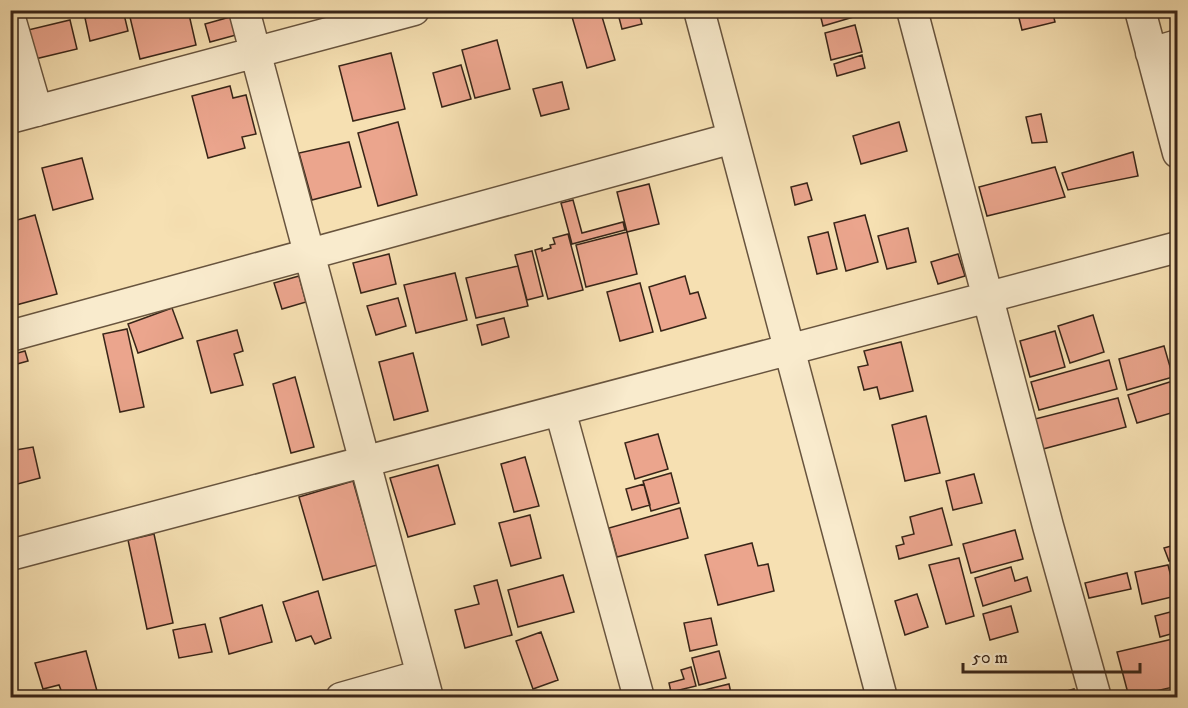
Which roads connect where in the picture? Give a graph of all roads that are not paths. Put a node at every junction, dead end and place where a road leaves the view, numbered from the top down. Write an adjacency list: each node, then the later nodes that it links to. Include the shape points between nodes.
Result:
1 (244, 10): 8 (street)
2 (414, 10): 8 (street)
3 (699, 10): 10 (street)
4 (912, 10): 14 (street)
5 (1140, 10): 7 (street)
6 (10, 18): 9 (street)
7 (1164, 49): 11 (street)
8 (255, 52): 9 (street); 13 (street)
9 (24, 114)
10 (733, 138): 13 (street); 16 (street)
11 (1178, 153)
12 (1178, 247): 14 (street)
13 (309, 254): 15 (street); 18 (street)
14 (988, 297): 16 (street); 24 (street)
15 (10, 336)
16 (790, 349): 17 (street); 23 (street)
17 (560, 410): 18 (street); 22 (street)
18 (365, 461): 19 (street); 20 (street)
19 (10, 555)
20 (425, 686): 21 (street)
21 (341, 698)
22 (639, 698)
23 (882, 698)
24 (1096, 698)

